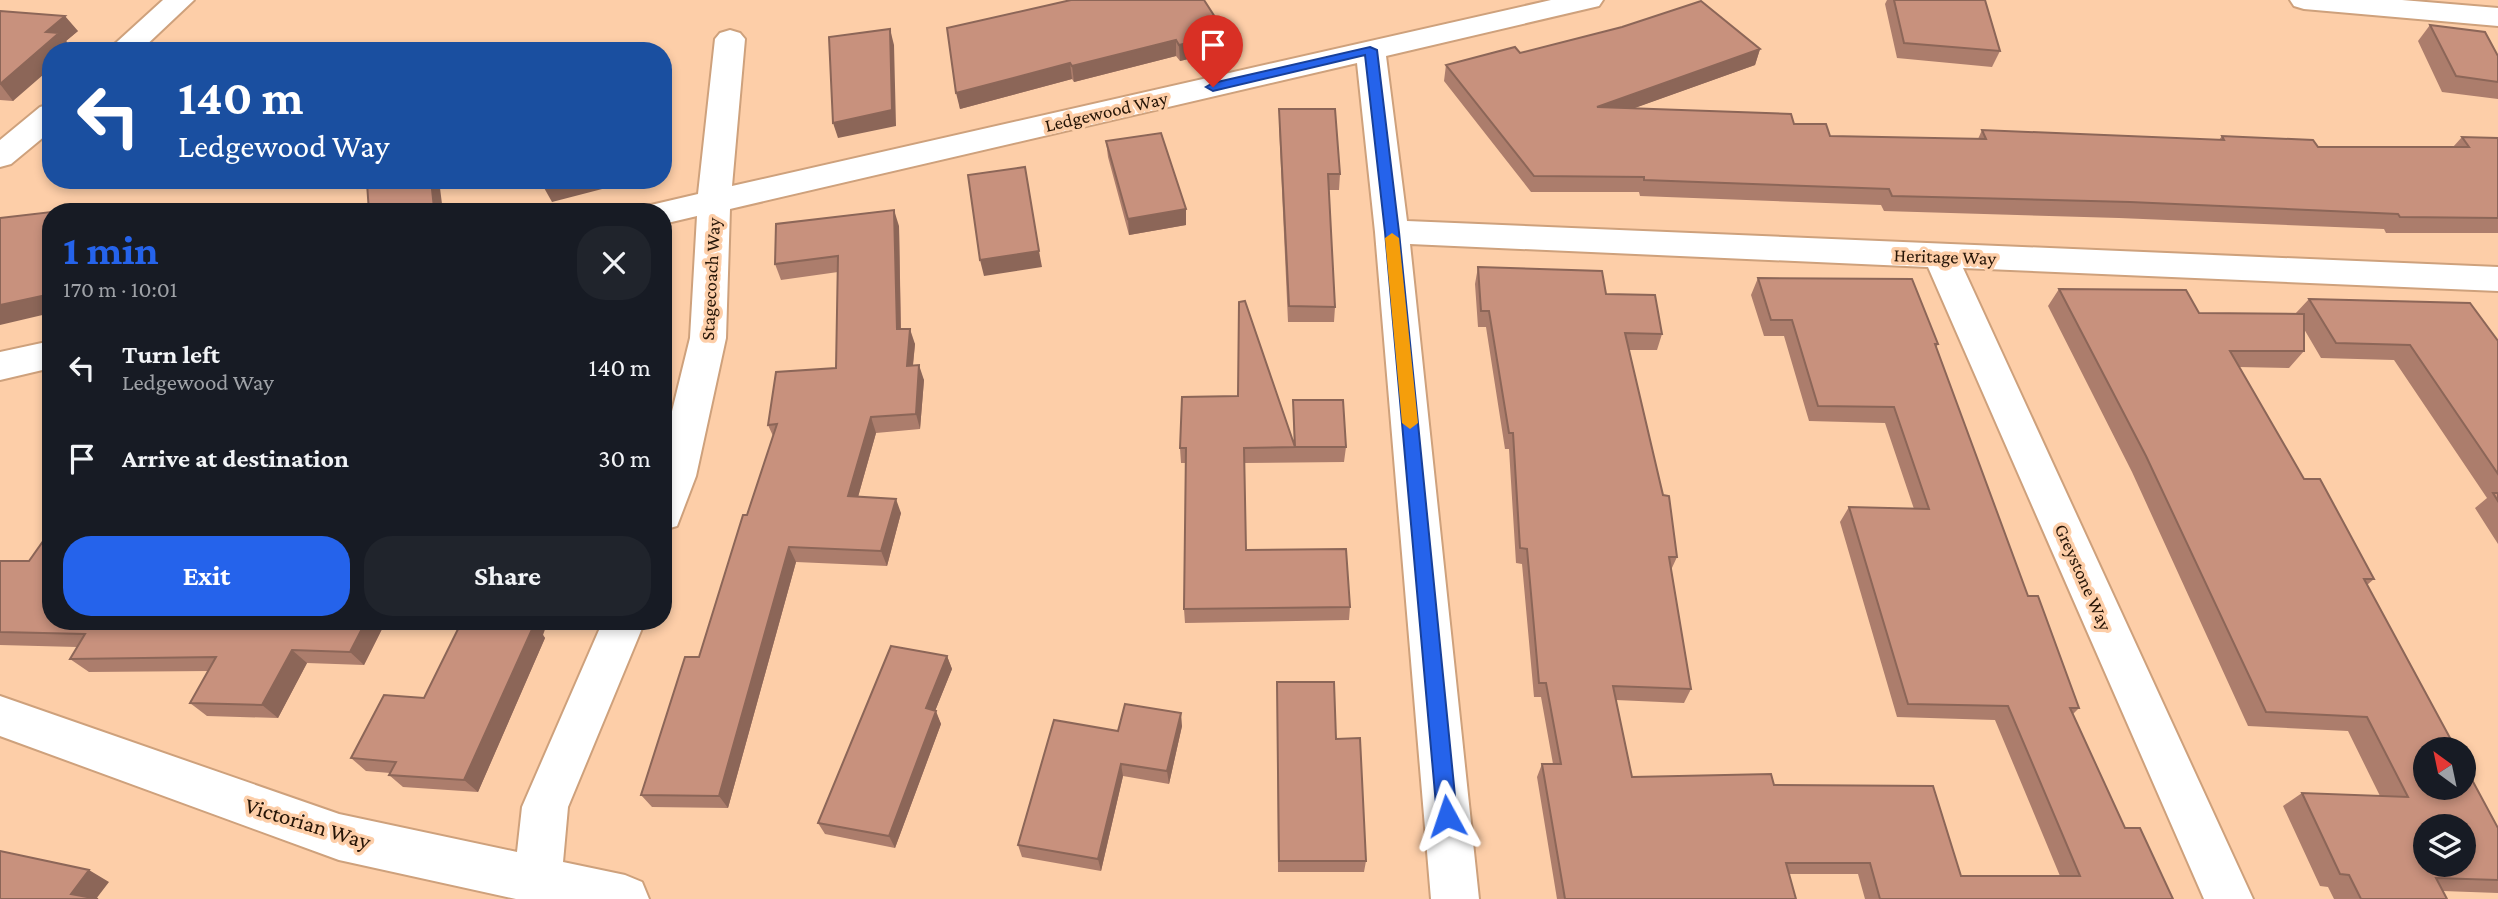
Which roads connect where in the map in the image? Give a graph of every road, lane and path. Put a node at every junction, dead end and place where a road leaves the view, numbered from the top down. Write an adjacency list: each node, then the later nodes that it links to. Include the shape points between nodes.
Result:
1 (180, 0): 6 (street)
2 (1590, 0): 7 (street, Ledgewood Way)
3 (2304, 0): 4 (street)
4 (2498, 17)
5 (730, 39): 10 (street, Stagecoach Way)
6 (132, 42)
7 (1370, 50): 10 (street, Ledgewood Way); 12 (street)
8 (42, 122): 9 (street)
9 (0, 157)
10 (714, 202): 11 (street, Ledgewood Way); 17 (street, Stagecoach Way, via 708,338)
11 (672, 211)
12 (1392, 232): 13 (street, Heritage Way); 22 (street)
13 (1940, 256): 14 (street, Heritage Way); 23 (street, Greystone Way)
14 (2498, 279)
15 (42, 356): 16 (street)
16 (0, 366)
17 (672, 487)
18 (620, 630): 20 (street, via 545,807)
19 (0, 716): 20 (street, Victorian Way, via 339,837)
20 (538, 878): 21 (street, Victorian Way)
21 (625, 899)
22 (1455, 899)
23 (2229, 899)

